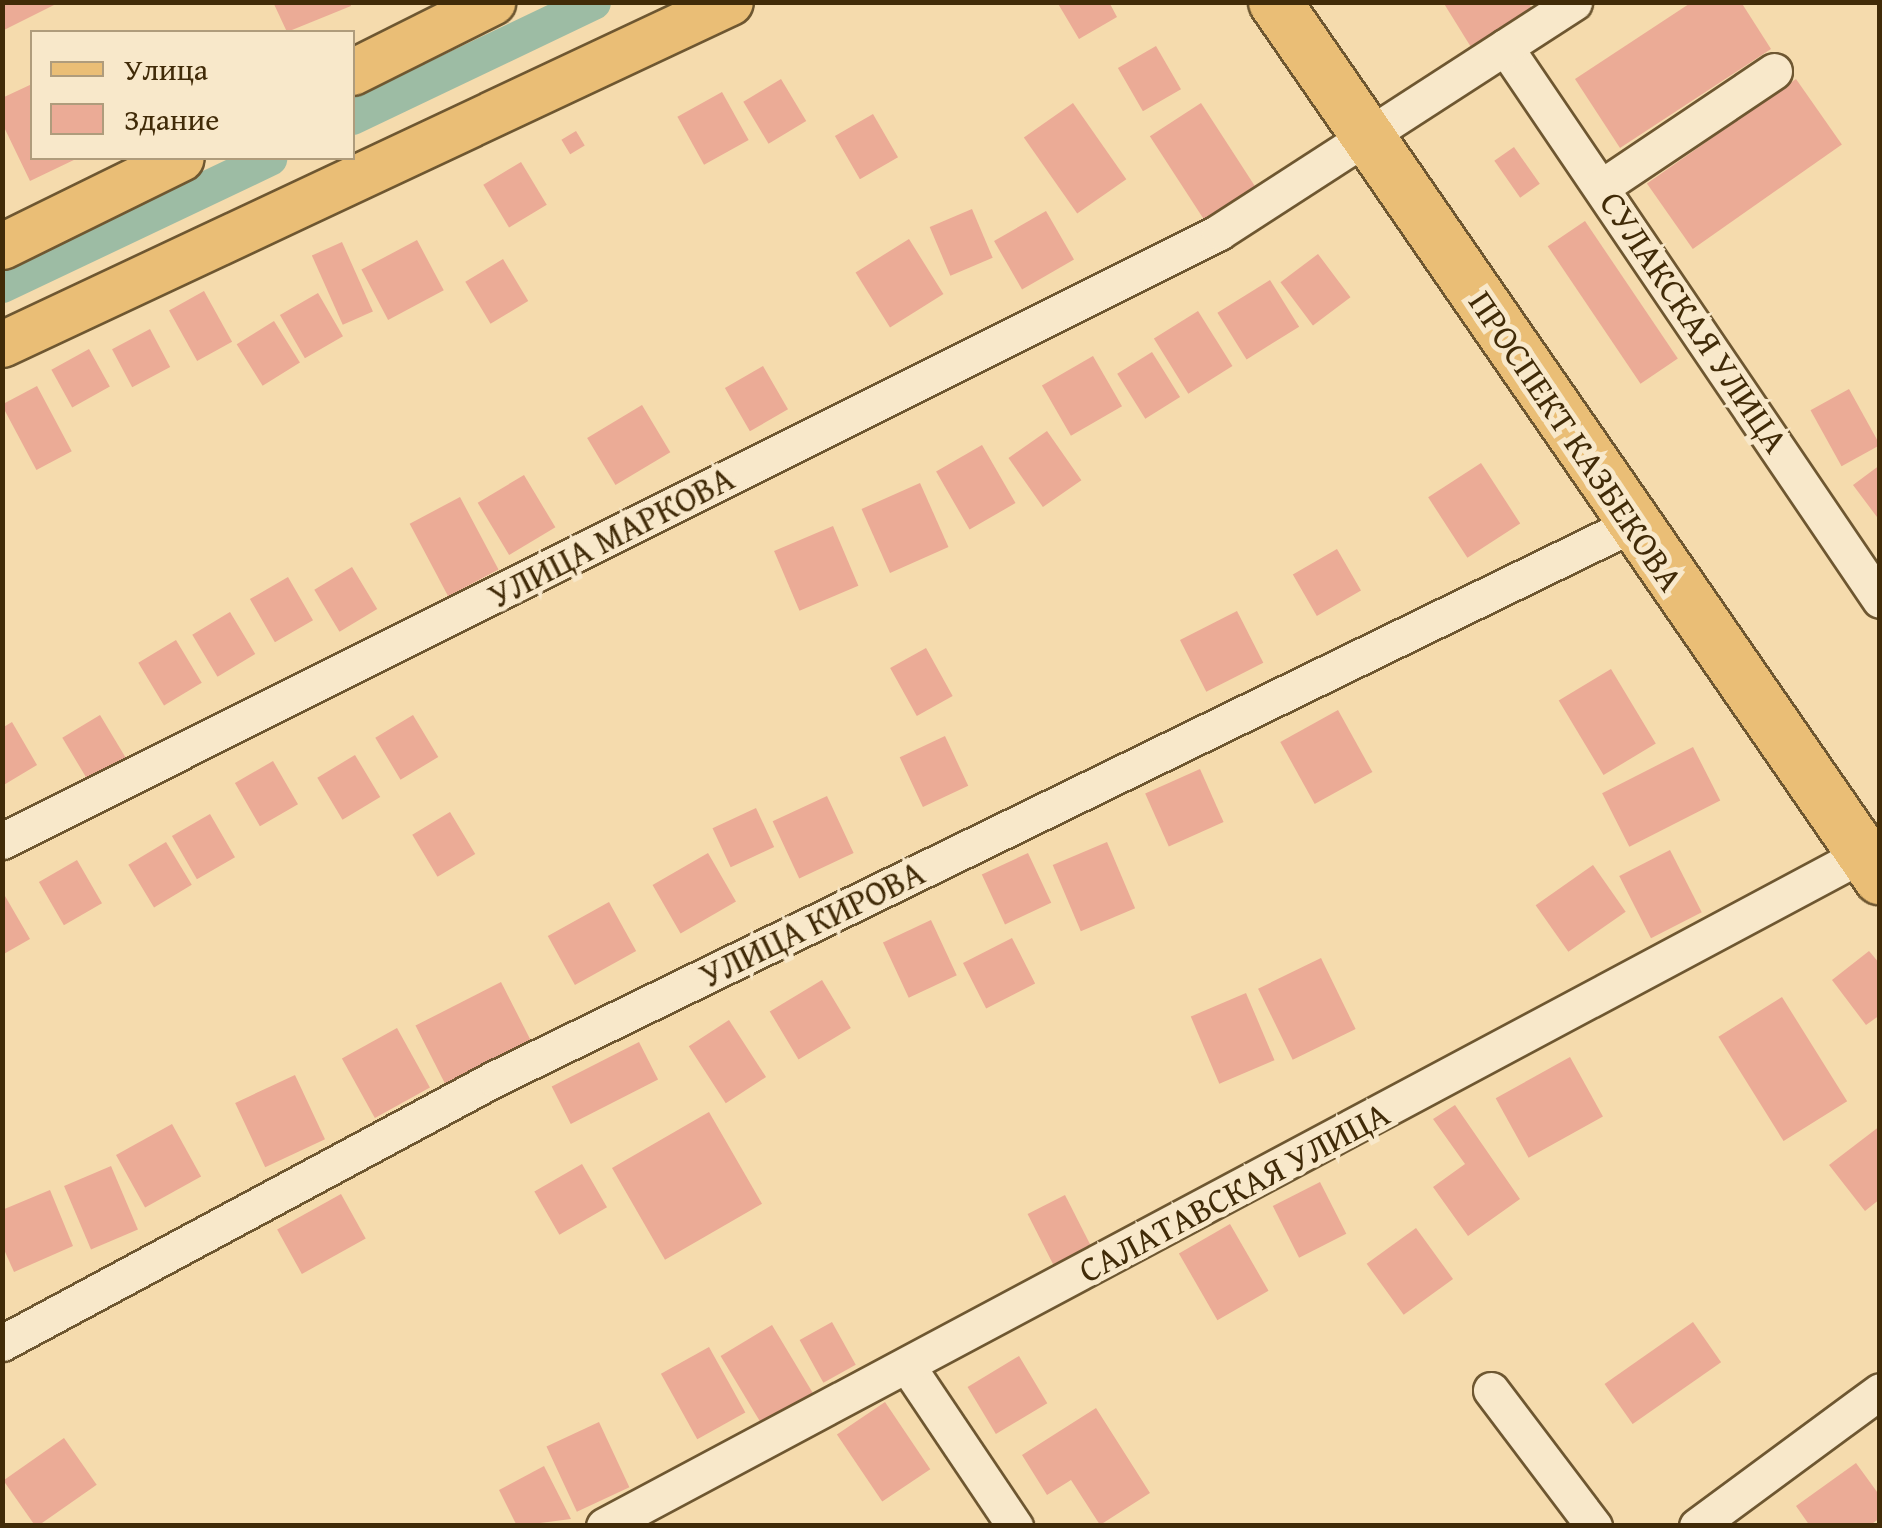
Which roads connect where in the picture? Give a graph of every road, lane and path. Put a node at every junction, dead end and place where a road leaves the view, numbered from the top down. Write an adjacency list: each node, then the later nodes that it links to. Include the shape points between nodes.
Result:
1 (492, 2): 7 (main road)
2 (730, 2): 13 (main road)
3 (1275, 2): 9 (highway, ПРОСПЕКТ КАЗБЕКОВА)
4 (1305, 2): 9 (highway, ПРОСПЕКТ КАЗБЕКОВА)
5 (1574, 2): 6 (street, УЛИЦА МАРКОВА)
6 (1506, 46): 9 (street, УЛИЦА МАРКОВА); 11 (street, СУЛАКСКАЯ УЛИЦА)
7 (355, 70)
8 (1774, 71): 11 (street)
9 (1378, 128): 14 (highway, ПРОСПЕКТ КАЗБЕКОВА); 16 (street, УЛИЦА МАРКОВА, via 1219,232); 17 (highway, ПРОСПЕКТ КАЗБЕКОВА)
10 (177, 160): 12 (main road)
11 (1602, 186): 15 (street, СУЛАКСКАЯ УЛИЦА)
12 (2, 246)
13 (2, 344)
14 (1631, 525): 17 (highway, ПРОСПЕКТ КАЗБЕКОВА); 18 (street, УЛИЦА КИРОВА, via 494,1079)
15 (1880, 600)
16 (2, 841)
17 (1874, 852): 19 (street, САЛАТАВСКАЯ УЛИЦА)
18 (2, 1342)
19 (908, 1367): 22 (street, САЛАТАВСКАЯ УЛИЦА); 23 (street)
20 (1492, 1390): 24 (street)
21 (1880, 1391): 25 (street)
22 (604, 1526)
23 (1014, 1526)
24 (1594, 1526)
25 (1698, 1526)

